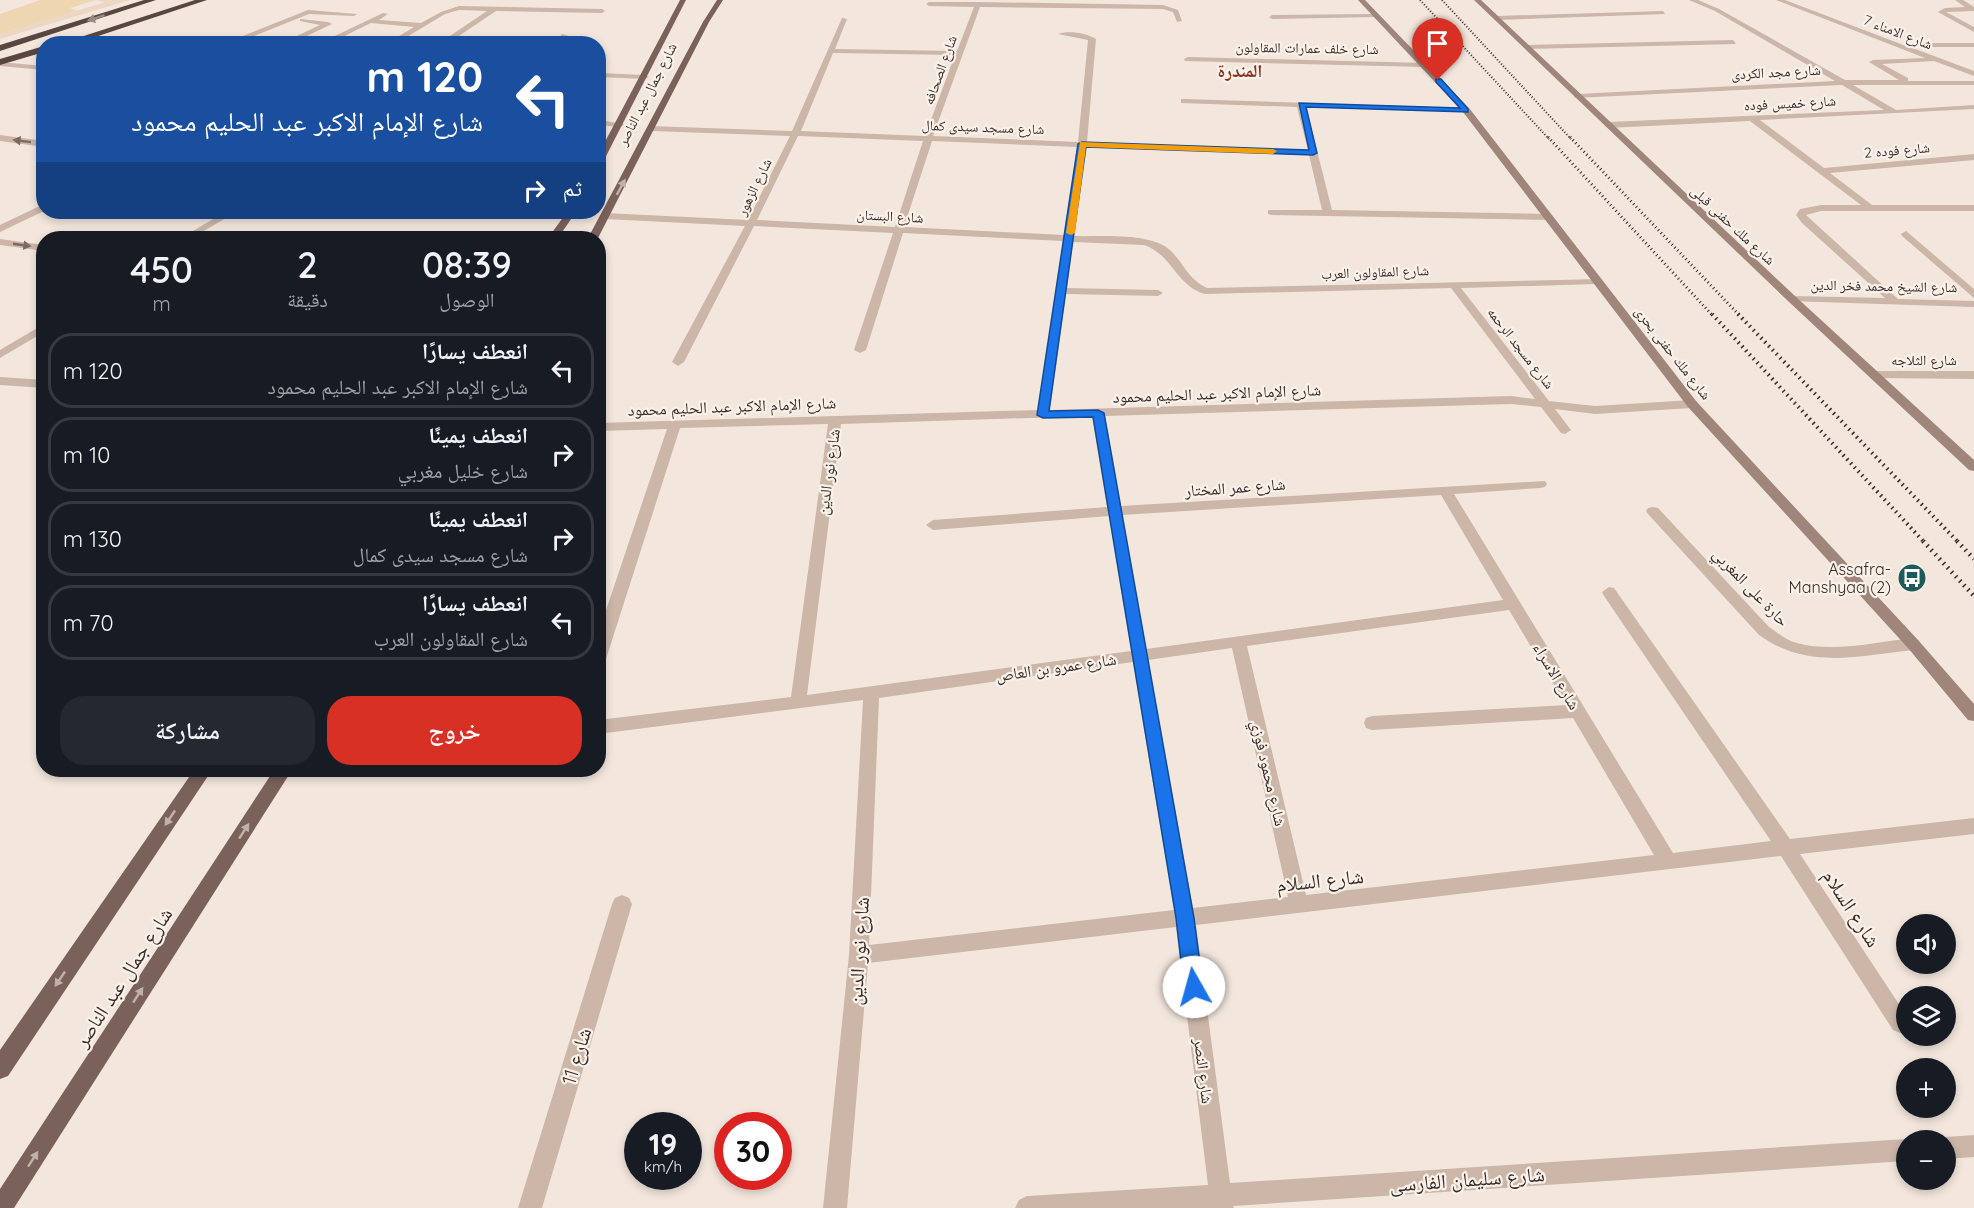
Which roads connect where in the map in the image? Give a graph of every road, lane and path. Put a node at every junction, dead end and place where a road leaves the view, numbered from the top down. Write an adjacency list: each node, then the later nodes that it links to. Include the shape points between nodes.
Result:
1 (152, 0): 28 (highway, one-way to 28)
2 (204, 0): 29 (highway)
3 (683, 0): 53 (main road, شارع جمال عبد الناصر)
4 (720, 0): 67 (main road, شارع جمال عبد الناصر)
5 (1361, 0): 18 (street, شارع ملك حفنى بحرى)
6 (1477, 0): 21 (street, شارع ملك حفنى قبلى)
7 (1692, 0): 54 (street, via 1717,10)
8 (1779, 0): 37 (street, شارع الامناء 7)
9 (1958, 0): 26 (street, via 1973,9 1941,12)
10 (1082, 3): 11 (street); 24 (street, via 1168,8 1176,11)
11 (978, 4): 12 (street); 44 (street, شارع الصحافه)
12 (929, 5)
13 (496, 8): 14 (street); 25 (street, via 459,8); 34 (street)
14 (602, 11)
15 (1663, 13): 21 (street)
16 (354, 14): 20 (street, via 314,11)
17 (385, 14): 23 (street)
18 (1375, 16): 19 (street); 49 (street, شارع ملك حفنى بحرى)
19 (1272, 17)
20 (290, 18): 30 (street); 31 (street, via 328,24)
21 (1496, 18): 40 (street, شارع ملك حفنى قبلى)
22 (844, 19): 42 (street, شارع الزهور)
23 (370, 21): 25 (street); 32 (street)
24 (1179, 21)
25 (422, 25): 33 (street)
26 (1973, 29)
27 (1062, 34): 72 (street, via 1092,39)
28 (38, 36)
29 (89, 36)
30 (246, 36)
31 (301, 36)
32 (338, 36)
33 (403, 36)
34 (453, 36)
35 (36, 37): 41 (highway, one-way to 41)
36 (1733, 42): 40 (street)
37 (1900, 45): 38 (street); 47 (street, شارع الامناء 7)
38 (1954, 45): 39 (street); 45 (street)
39 (1974, 45)
40 (1527, 47): 57 (street, شارع ملك حفنى قبلى)
41 (0, 48)
42 (830, 51): 44 (street); 68 (street, شارع الزهور)
43 (36, 52): 48 (highway)
44 (960, 53): 70 (street, شارع الصحافه)
45 (1974, 54)
46 (1188, 59): 49 (street, شارع خلف عمارات المقاولون)
47 (1937, 60): 51 (street, شارع الامناء 7); 56 (street, via 1873,62)
48 (0, 63): 50 (street)
49 (1425, 65): 61 (street, شارع ملك حفنى بحرى)
50 (36, 67)
51 (1974, 74)
52 (606, 75): 53 (street)
53 (645, 77): 65 (main road, شارع جمال عبد الناصر)
54 (1841, 82): 56 (street, شارع مجد الكردى); 57 (street, شارع مجد الكردى); 62 (street)
55 (1974, 83): 56 (street, شارع مجد الكردى)
56 (1913, 84)
57 (1578, 96): 66 (street, شارع ملك حفنى قبلى)
58 (1184, 101): 59 (street)
59 (1301, 105): 61 (street); 74 (street)
60 (1974, 107): 62 (street, شارع خميس فوده)
61 (1466, 110): 84 (street, شارع ملك حفنى بحرى)
62 (1896, 113): 63 (street, شارع خميس فوده)
63 (1752, 118): 66 (street, شارع خميس فوده); 76 (street)
64 (606, 123): 65 (street)
65 (621, 124): 73 (main road, شارع جمال عبد الناصر)
66 (1608, 125): 100 (street, شارع ملك حفنى قبلى)
67 (652, 128): 68 (street, شارع مسجد سيدى كمال); 82 (main road, شارع جمال عبد الناصر, one-way to 67)
68 (795, 134): 70 (street, شارع مسجد سيدى كمال); 86 (street, شارع الزهور)
69 (0, 138): 71 (street, one-way to 69)
70 (928, 138): 72 (street, شارع مسجد سيدى كمال); 88 (street, شارع الصحافه)
71 (36, 143)
72 (1082, 144): 74 (street, شارع مسجد سيدى كمال); 91 (street)
73 (606, 150)
74 (1313, 153): 81 (street)
75 (1974, 157): 76 (street, شارع فوده 2)
76 (1822, 171): 77 (street)
77 (1869, 207): 78 (street); 101 (street, via 1810,208 1801,216)
78 (1974, 208)
79 (36, 211): 87 (street)
80 (1271, 212): 81 (street)
81 (1328, 213): 84 (street)
82 (606, 214)
83 (606, 216): 86 (street, شارع البستان)
84 (1549, 217): 95 (street, شارع ملك حفنى بحرى)
85 (219, 219): 89 (street)
86 (751, 223): 88 (street, شارع البستان); 106 (street, شارع الزهور)
87 (0, 229)
88 (898, 230): 91 (street, شارع البستان); 104 (street, شارع الصحافه)
89 (198, 231)
90 (1906, 234): 99 (street)
91 (1070, 237): 94 (street, شارع البستان, via 1145,242); 97 (street)
92 (0, 242): 93 (street, one-way to 93)
93 (36, 247)
94 (1169, 256): 96 (street, شارع المقاولون العرب, via 1187,282 1205,291)
95 (1597, 281): 96 (street, شارع المقاولون العرب); 112 (street, شارع ملك حفنى بحرى)
96 (1453, 284): 111 (street, شارع مسجد الرحمه)
97 (1062, 291): 98 (street); 114 (street)
98 (1158, 293)
99 (1974, 295)
100 (1792, 299): 101 (street, شارع الشيخ محمد فخر الدين); 107 (street, شارع ملك حفنى قبلى)
101 (1895, 302): 102 (street, شارع الشيخ محمد فخر الدين)
102 (1974, 304)
103 (36, 332): 105 (street)
104 (860, 350)
105 (0, 355)
106 (678, 362)
107 (1875, 375): 108 (street, شارع الثلاجه); 119 (street, شارع ملك حفنى قبلى)
108 (1974, 375)
109 (0, 381): 110 (street)
110 (36, 383)
111 (1545, 402): 112 (street, شارع الإمام الاكبر عبد الحليم محمود, via 1595,410); 113 (street, شارع الإمام الاكبر عبد الحليم محمود); 118 (street, شارع مسجد الرحمه)
112 (1692, 404): 129 (street, شارع ملك حفنى بحرى)
113 (1098, 413): 114 (street, شارع الإمام الاكبر عبد الحليم محمود); 122 (street, شارع النصر)
114 (1043, 415): 115 (street, شارع الإمام الاكبر عبد الحليم محمود)
115 (835, 420): 116 (street, شارع الإمام الاكبر عبد الحليم محمود); 132 (street, شارع نور الدين)
116 (675, 424): 117 (street, شارع الإمام الاكبر عبد الحليم محمود); 127 (street)
117 (606, 427)
118 (1565, 430)
119 (1974, 466)
120 (1540, 484): 121 (street, شارع عمر المختار)
121 (1445, 490): 122 (street, شارع عمر المختار); 126 (street, شارع الاسراء)
122 (1115, 511): 124 (street, شارع عمر المختار); 130 (street, شارع النصر)
123 (1653, 511): 129 (street, حارة على المغربي, via 1777,641 1812,652)
124 (933, 525)
125 (1609, 592): 140 (street, شارع السلام)
126 (1513, 604): 128 (street, شارع عمرو بن العاص); 133 (street, شارع الاسراء)
127 (606, 635)
128 (1238, 641): 130 (street, شارع عمرو بن العاص); 143 (street, شارع محمود فوزي)
129 (1913, 644): 134 (street, شارع ملك حفنى بحرى)
130 (1140, 654): 131 (street, شارع عمرو بن العاص); 144 (street, شارع النصر)
131 (871, 694): 132 (street, شارع عمرو بن العاص); 145 (street, شارع نور الدين)
132 (798, 703): 136 (street, شارع عمرو بن العاص)
133 (1578, 711): 135 (street); 141 (street, شارع الاسراء)
134 (1974, 715)
135 (1372, 723)
136 (606, 726)
137 (198, 777): 147 (main road, one-way to 147)
138 (278, 777): 152 (main road, شارع جمال عبد الناصر, one-way to 138)
139 (1974, 826): 140 (street, شارع السلام)
140 (1786, 848): 141 (street, شارع السلام); 146 (street, شارع السلام)
141 (1669, 863): 143 (street, شارع السلام)
142 (622, 904): 153 (street, شارع 11)
143 (1299, 905): 144 (street, شارع السلام)
144 (1185, 918): 145 (street, شارع السلام); 151 (street, شارع النصر)
145 (859, 955): 154 (street, شارع نور الدين)
146 (1896, 1017)
147 (0, 1068)
148 (1974, 1146): 149 (street)
149 (1956, 1147)
150 (1896, 1151): 151 (street, شارع سليمان الفارسى)
151 (1221, 1202): 155 (street, شارع سليمان الفارسى)
152 (1, 1208)
153 (530, 1208)
154 (835, 1208)
155 (1027, 1208)

